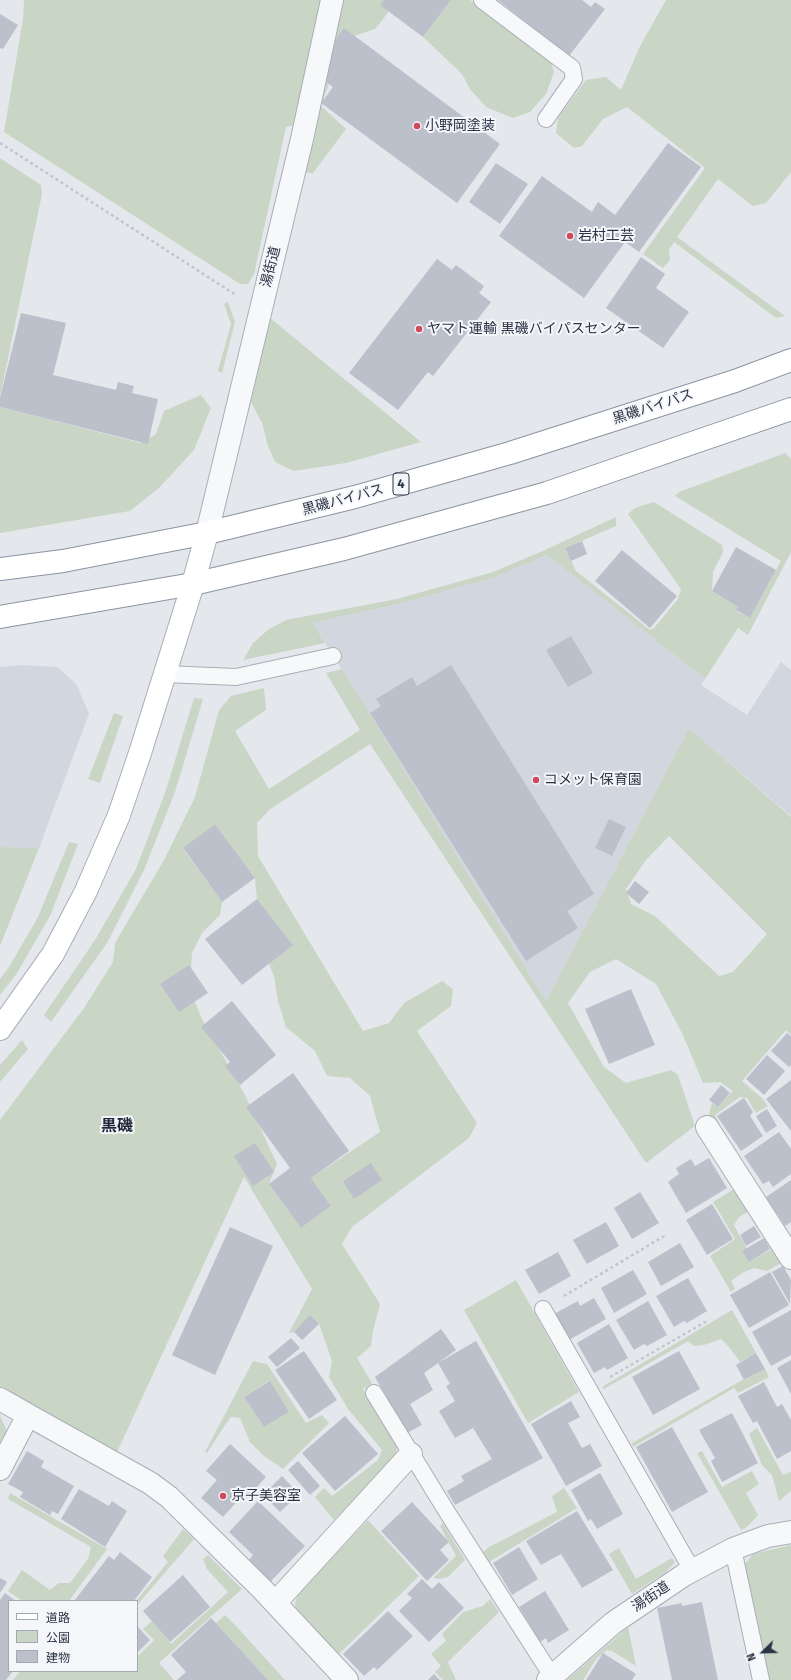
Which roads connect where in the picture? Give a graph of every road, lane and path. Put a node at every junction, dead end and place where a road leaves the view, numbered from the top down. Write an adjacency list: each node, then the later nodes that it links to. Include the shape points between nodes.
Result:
1 (332, 0): 5 (street, 湯街道, via 302,139)
2 (482, 0): 3 (lane, via 572,68 574,79)
3 (546, 119)
4 (0, 143): 5 (path)
5 (260, 311): 8 (street, 湯街道)
6 (791, 360): 8 (main road, 黒磯バイパス / 4, via 735,381 510,453 355,497)
7 (791, 409): 10 (main road, via 547,493 344,549)
8 (207, 533): 9 (main road, 黒磯バイパス / 4, via 63,561); 10 (main road)
9 (0, 569)
10 (193, 584): 11 (main road); 13 (main road)
11 (0, 617)
12 (333, 656): 13 (lane, via 236,677)
13 (165, 674): 14 (main road, via 119,815 86,891 53,954)
14 (0, 1029)
15 (706, 1126): 17 (street)
16 (666, 1235): 18 (path)
17 (791, 1258)
18 (543, 1309): 20 (lane)
19 (707, 1322): 20 (path)
20 (589, 1389): 30 (lane)
21 (374, 1393): 24 (lane)
22 (0, 1399): 23 (street)
23 (28, 1416): 25 (street); 31 (street, via 162,1492)
24 (411, 1454): 31 (street); 32 (lane)
25 (0, 1469)
26 (791, 1515): 28 (street)
27 (791, 1532): 28 (street)
28 (768, 1536): 29 (street, 湯街道)
29 (733, 1549): 30 (street, 湯街道); 34 (lane)
30 (692, 1570): 32 (street, 湯街道, via 614,1623)
31 (275, 1603): 33 (street)
32 (550, 1678)
33 (347, 1680)
34 (761, 1680)

